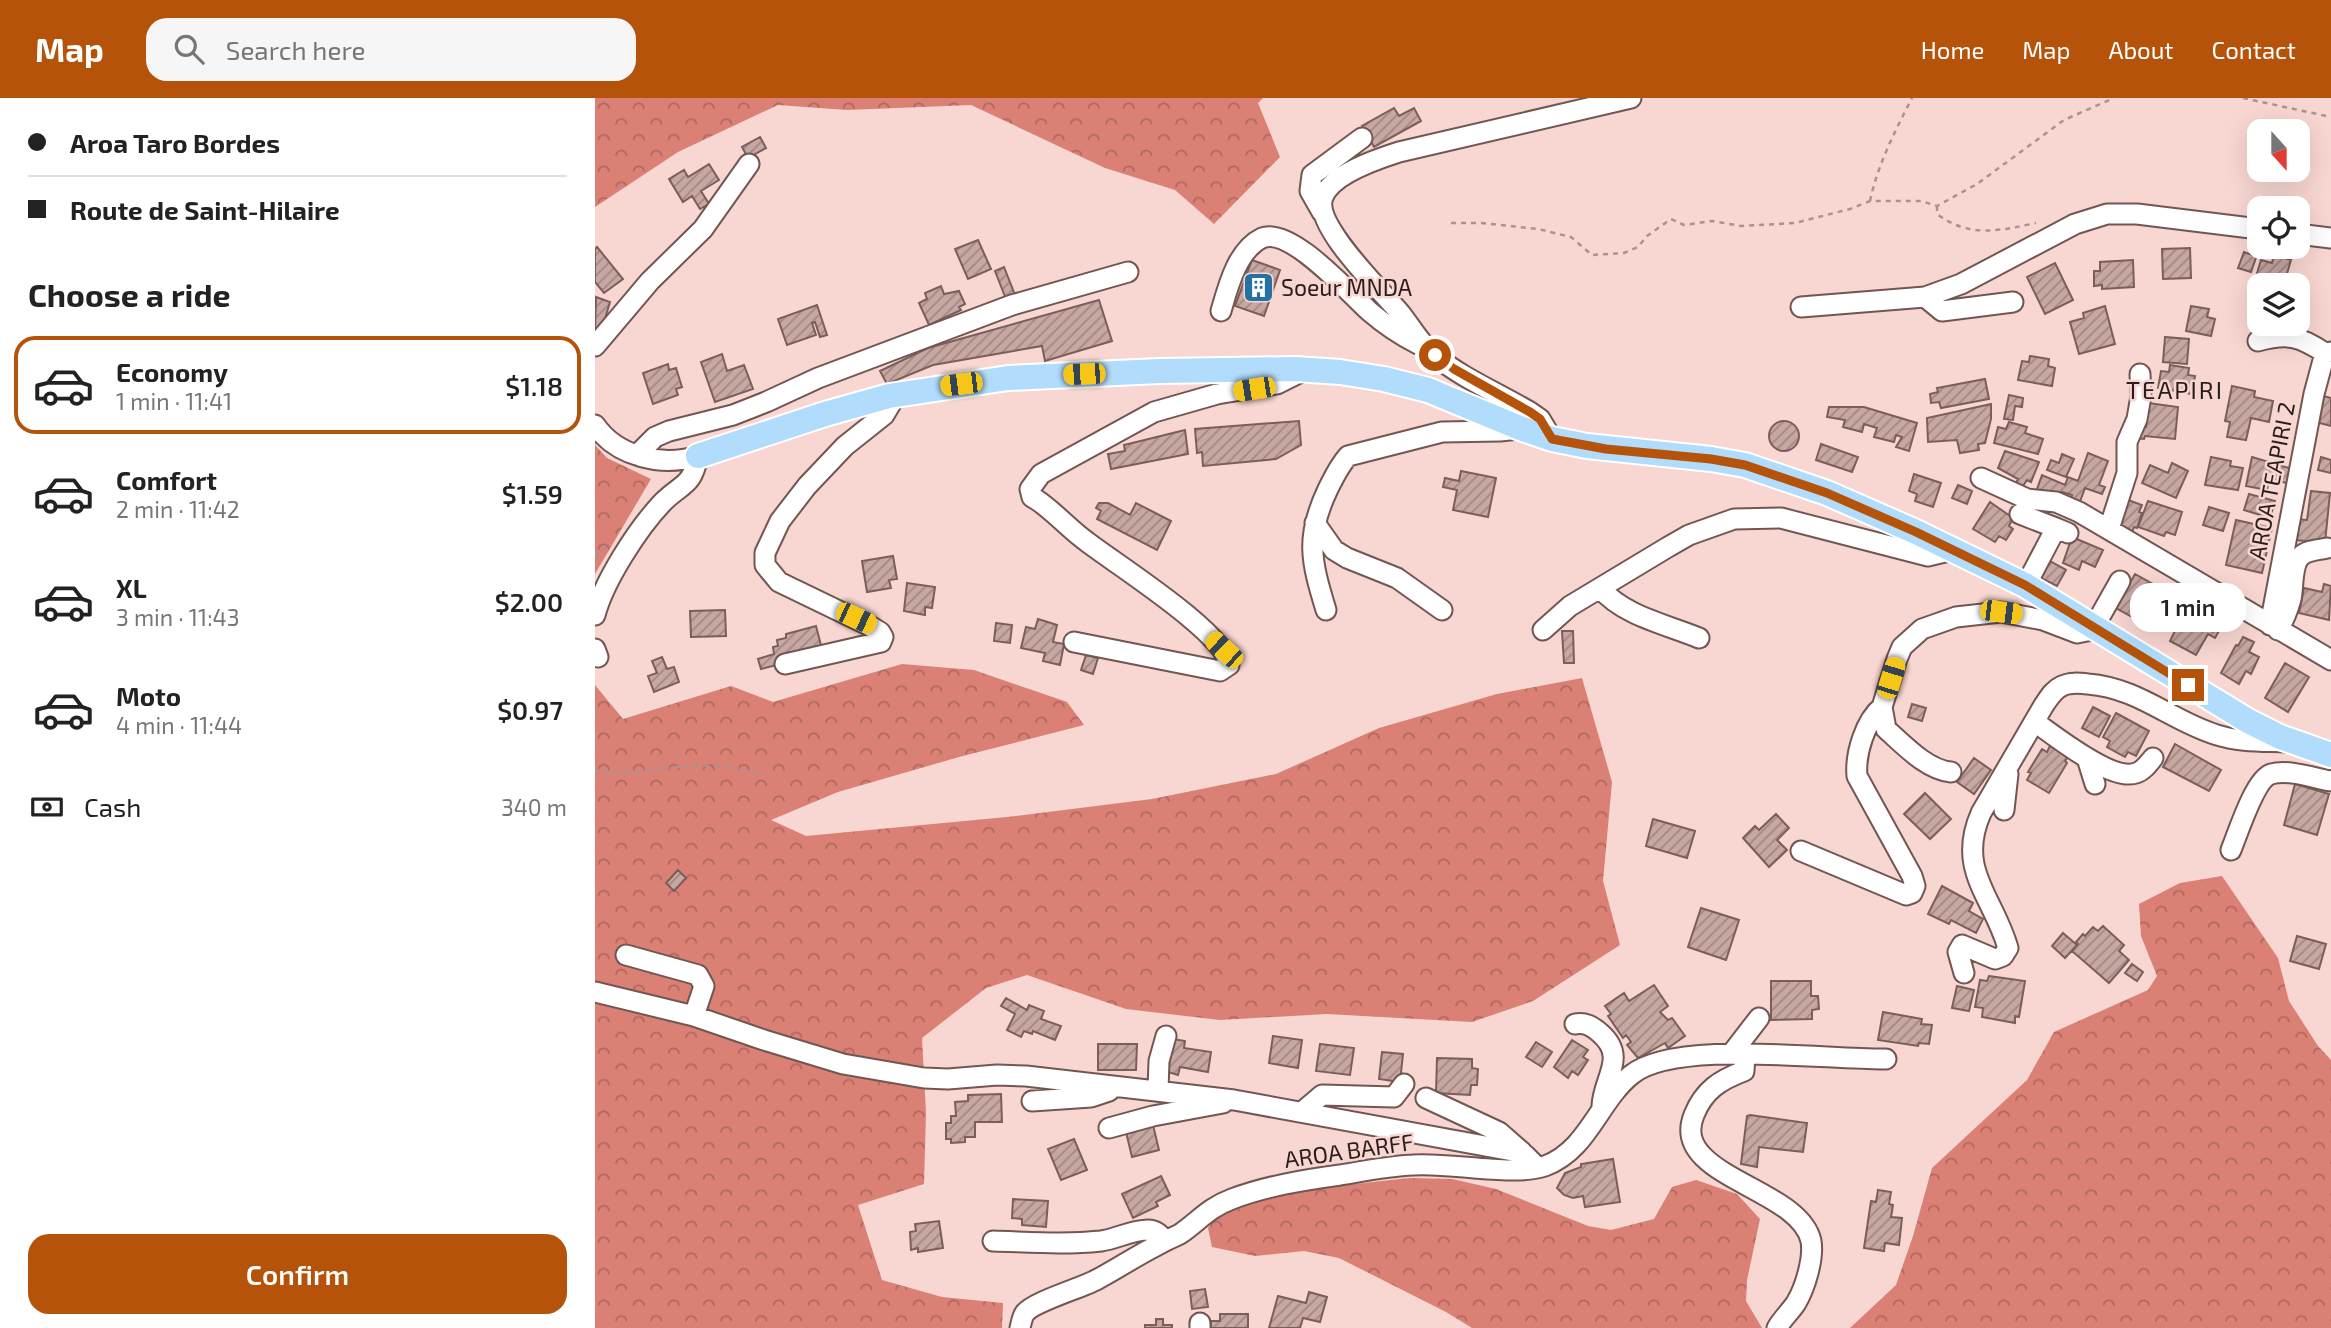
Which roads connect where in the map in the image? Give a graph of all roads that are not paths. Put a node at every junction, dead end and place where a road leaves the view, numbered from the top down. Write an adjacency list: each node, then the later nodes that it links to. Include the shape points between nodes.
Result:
1 (1631, 98): 4 (street, via 1372,161 1332,185 1323,196)
2 (1362, 138): 4 (street, via 1312,175 1310,191)
3 (749, 164): 14 (street, via 703,229)
4 (1324, 217): 15 (street)
5 (2247, 228): 9 (street, via 2108,214 2074,224 1961,284)
6 (2310, 235): 7 (street)
7 (2331, 238)
8 (1128, 272): 23 (street, via 1012,305 733,415 669,430)
9 (1925, 297): 10 (street, via 1942,311); 11 (street)
10 (2013, 302)
11 (1801, 307)
12 (1221, 311): 15 (street, via 1244,255 1263,238 1274,236 1303,251 1390,328)
13 (2258, 341): 16 (street, via 2278,335 2295,337)
14 (595, 346)
15 (1425, 347): 22 (street, via 1540,419)
16 (2328, 352): 37 (street, AROA TEAPIRI 2, via 2314,394)
17 (1305, 370): 19 (main road, via 1007,377); 21 (main road, via 1384,379 1428,390); 41 (street, via 1277,384 1217,394 1154,412 1034,482 1032,497 1177,606 1224,650 1229,665 1220,671)
18 (2140, 374): 28 (street, via 2137,419 2127,442 2127,473)
19 (896, 395): 24 (main road); 43 (street, via 884,415 845,446 792,505 765,552 765,565 779,582 870,625 880,632 881,642)
20 (595, 425): 23 (street, via 626,452)
21 (1520, 428): 22 (main road); 27 (street, via 1442,432 1348,457 1339,466)
22 (1552, 439): 30 (main road, via 1745,465 1827,493)
23 (637, 455): 24 (street, via 653,461)
24 (698, 456): 36 (street, via 690,479 663,502 616,568)
25 (1981, 478): 28 (street, via 2027,499 2056,502)
26 (2020, 514): 32 (street, via 2062,530)
27 (1315, 523): 34 (street, via 1313,564); 35 (street, via 1334,550 1397,578)
28 (2109, 529): 37 (street)
29 (2327, 548): 37 (street, AROA TEAPIRI 2, via 2301,556 2285,618)
30 (1953, 550): 32 (main road); 33 (street, via 1928,556 1781,518 1734,519 1689,535)
31 (2120, 581): 38 (street)
32 (2026, 585): 38 (main road)
33 (1600, 588): 39 (street); 40 (street, via 1627,611)
34 (1326, 610)
35 (1442, 610)
36 (595, 615)
37 (2274, 627): 42 (street)
38 (2095, 628): 44 (street, via 2077,633 2001,612 1935,622 1902,647); 46 (main road)
39 (1543, 630)
40 (1699, 638)
41 (1074, 642)
42 (2331, 660)
43 (785, 664)
44 (1882, 707): 51 (street, via 1886,729 1932,766); 56 (street, via 1867,727 1857,775 1912,876 1912,893 1906,895)
45 (2035, 722): 46 (street, via 2051,694 2074,682 2133,693 2216,735); 48 (street); 50 (street)
46 (2291, 742): 47 (main road)
47 (2331, 755)
48 (2087, 758): 49 (street, via 2135,774); 53 (street)
49 (2153, 758)
50 (2008, 769): 54 (street); 58 (street, via 1981,813 1971,845 1978,878 2008,948 1995,959 1962,945 1958,952)
51 (1951, 772)
52 (2331, 781): 55 (street, via 2270,774 2255,790)
53 (2095, 784)
54 (2004, 810)
55 (2231, 850)
56 (1801, 851)
57 (626, 955): 60 (street, via 698,975 704,986)
58 (1964, 973)
59 (595, 992): 60 (street, AROA BARFF)
60 (694, 1016): 67 (street, AROA BARFF, via 843,1063 923,1078 1006,1075)
61 (1759, 1018): 64 (street)
62 (1575, 1024): 72 (street, AROA BARFF, via 1583,1022 1594,1028 1611,1046 1613,1066 1602,1096)
63 (1166, 1037): 68 (street)
64 (1739, 1054): 65 (street, AROA BARFF); 72 (street, AROA BARFF, via 1645,1066 1630,1076); 79 (street, via 1744,1071 1719,1081 1697,1106 1691,1122 1693,1144 1713,1165 1789,1210 1808,1231 1812,1245 1805,1279 1798,1300)
65 (1886, 1059)
66 (1404, 1084): 73 (street, AROA BARFF, via 1394,1097 1322,1095)
67 (1115, 1086): 68 (street, AROA BARFF); 71 (street, via 1091,1097)
68 (1158, 1090): 70 (street, AROA BARFF)
69 (1426, 1098): 75 (street, AROA BARFF, via 1499,1132)
70 (1234, 1100): 73 (street, AROA BARFF); 74 (street, AROA BARFF)
71 (1032, 1101)
72 (1602, 1111): 75 (street, AROA BARFF, via 1566,1154 1545,1166)
73 (1302, 1112): 75 (street, AROA BARFF, via 1425,1134)
74 (1109, 1128)
75 (1531, 1161): 76 (street, AROA BARFF, via 1523,1170 1414,1165 1291,1183 1232,1199)
76 (1173, 1237): 77 (street, via 1150,1229 1105,1241); 78 (street, AROA BARFF, via 1080,1288 1039,1304 1026,1312)
77 (993, 1241)
78 (1020, 1328)
79 (1777, 1328)

